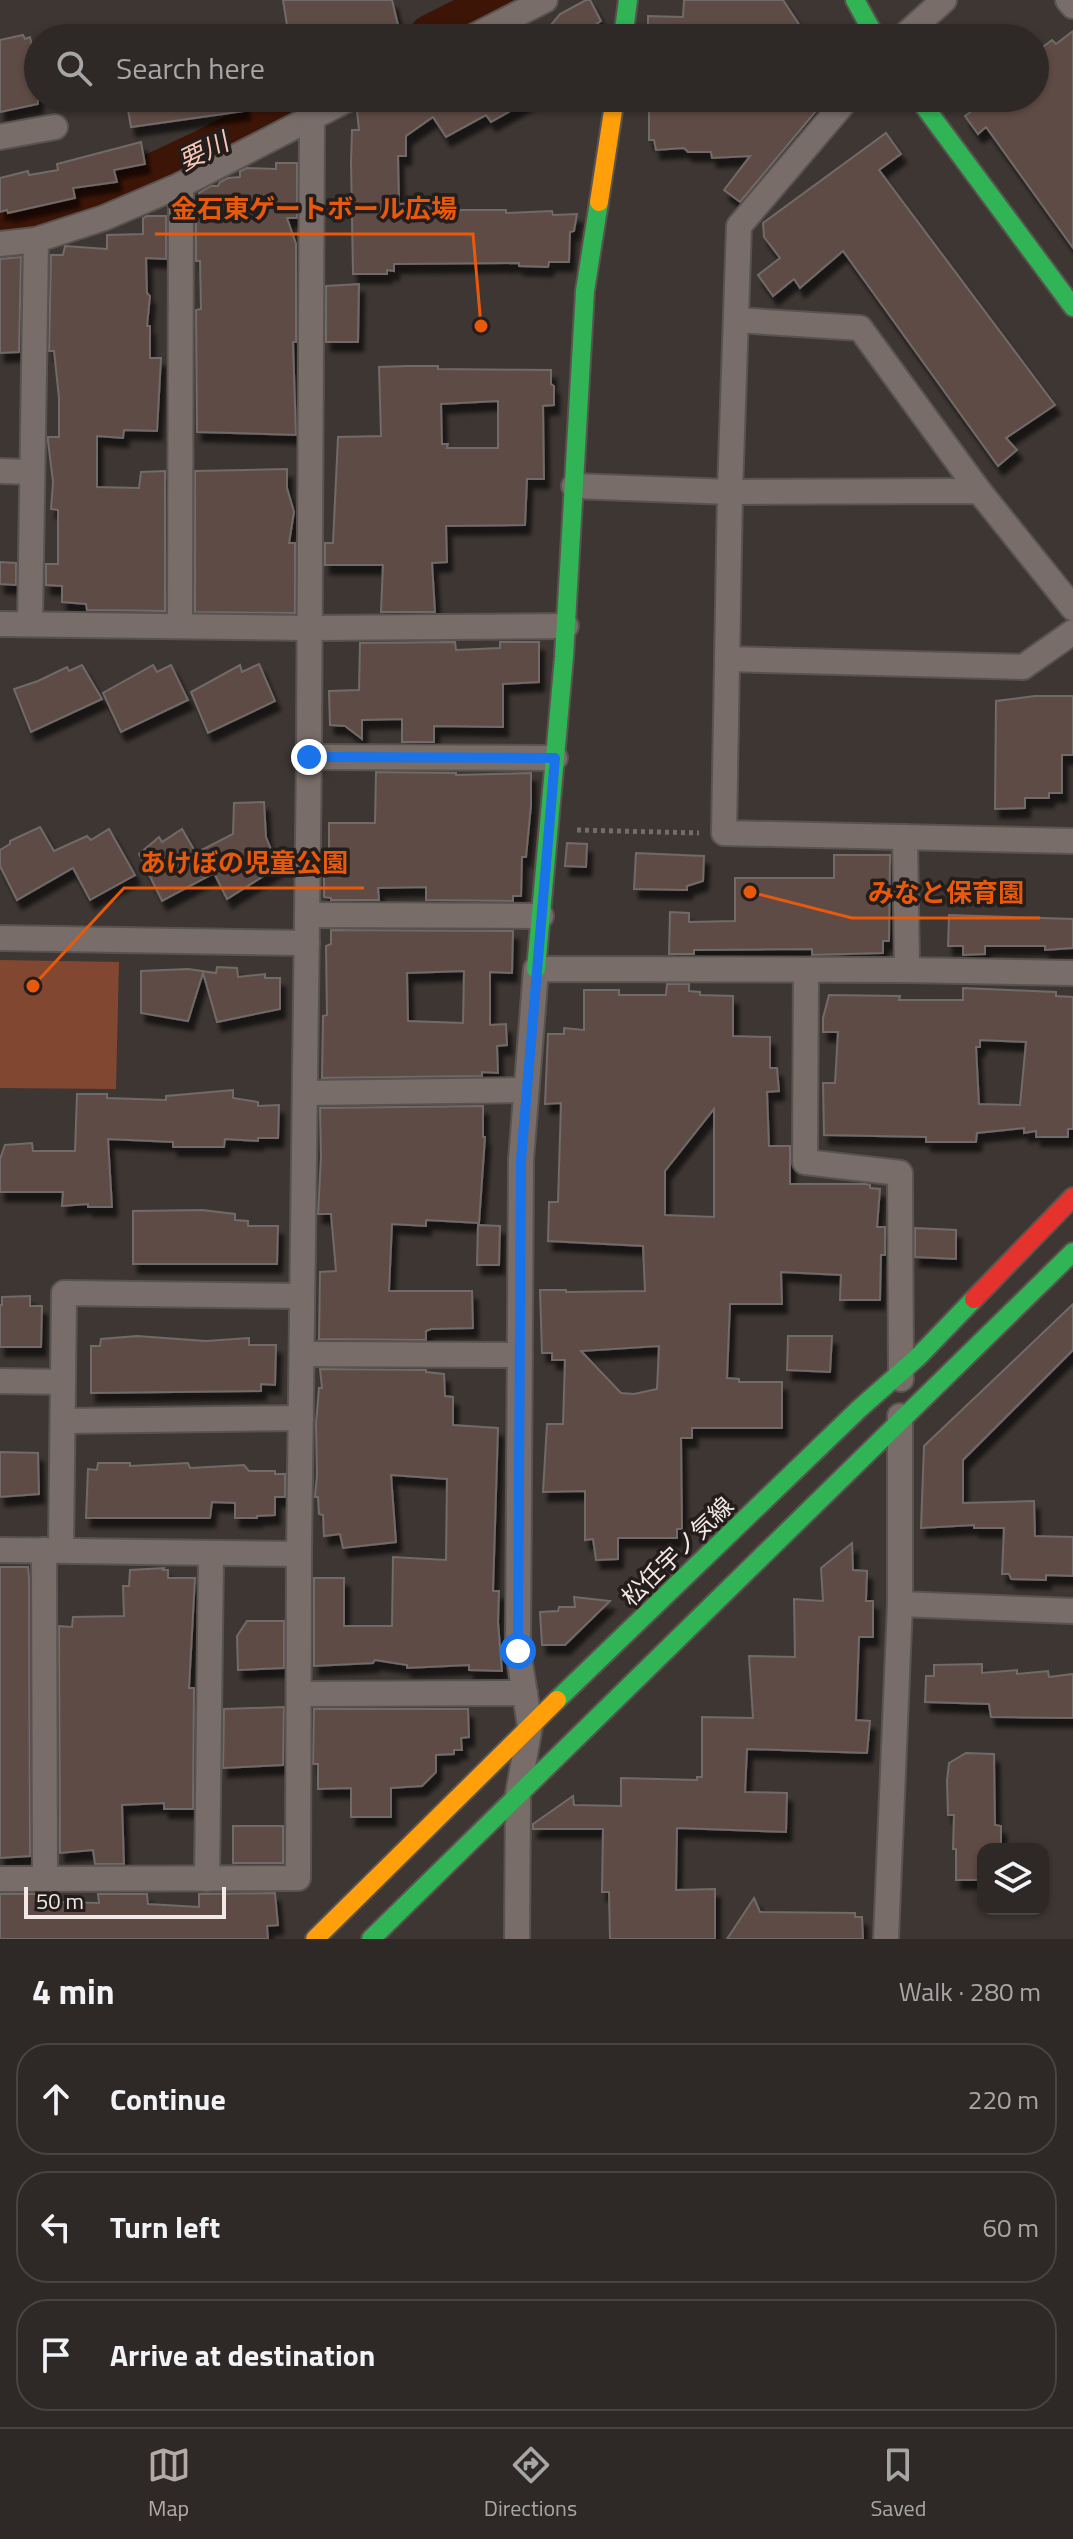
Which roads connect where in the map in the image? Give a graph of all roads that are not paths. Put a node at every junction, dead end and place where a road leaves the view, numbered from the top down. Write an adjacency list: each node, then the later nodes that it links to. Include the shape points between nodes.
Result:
1 (545, 0): 7 (street)
2 (628, 0): 8 (main road)
3 (855, 0): 9 (main road)
4 (944, 0): 10 (street)
5 (1068, 0): 6 (street)
6 (1073, 6)
7 (498, 24)
8 (625, 24)
9 (868, 24)
10 (917, 24)
11 (320, 112): 15 (street)
12 (613, 112): 25 (main road, via 585,291)
13 (836, 112): 22 (street, via 739,226)
14 (928, 112): 21 (main road)
15 (312, 116): 18 (street); 33 (street)
16 (55, 127): 17 (street)
17 (0, 137)
18 (181, 185): 19 (street); 31 (street)
19 (36, 240): 20 (street); 24 (street)
20 (0, 244)
21 (1073, 307)
22 (736, 320): 26 (street, via 860,328); 27 (street)
23 (0, 471): 24 (street)
24 (32, 472): 30 (street)
25 (574, 486): 27 (street); 32 (main road)
26 (979, 491): 27 (street); 28 (street)
27 (730, 492): 35 (street)
28 (1073, 608)
29 (0, 624): 30 (street)
30 (30, 624): 31 (street)
31 (180, 626): 33 (street)
32 (566, 626): 33 (street); 37 (main road)
33 (309, 628): 36 (street)
34 (1073, 632): 35 (street, via 1023,667)
35 (727, 659): 38 (street, via 724,833)
36 (309, 757): 37 (street); 40 (street)
37 (555, 758): 41 (main road)
38 (905, 837): 39 (street); 46 (street)
39 (1073, 841)
40 (307, 915): 41 (street); 43 (street)
41 (541, 916): 44 (main road)
42 (0, 938): 43 (street)
43 (307, 943): 49 (street)
44 (536, 969): 45 (street); 48 (street)
45 (806, 970): 46 (street); 55 (street, via 805,1162 900,1173)
46 (907, 970): 47 (street)
47 (1073, 973)
48 (526, 1090): 49 (street); 54 (street)
49 (305, 1093): 52 (street)
50 (1073, 1197): 55 (main road, 松任宇ノ気線)
51 (1073, 1252): 60 (main road)
52 (302, 1296): 53 (street); 57 (street, via 64,1293)
53 (302, 1354): 54 (street); 58 (street)
54 (520, 1355): 67 (street, via 518,1651)
55 (901, 1372): 60 (street); 69 (main road, 松任宇ノ気線)
56 (0, 1381): 57 (street)
57 (63, 1382): 59 (street)
58 (301, 1418): 59 (street); 64 (street)
59 (63, 1421): 62 (street)
60 (899, 1424): 65 (street); 70 (main road)
61 (0, 1550): 62 (street)
62 (52, 1550): 63 (street); 72 (street)
63 (211, 1553): 64 (street); 73 (street)
64 (299, 1554): 68 (street)
65 (900, 1604): 66 (street); 77 (street)
66 (1073, 1611)
67 (525, 1693): 68 (street); 69 (street)
68 (299, 1694): 73 (street, via 298,1878)
69 (530, 1726): 70 (street); 74 (main road, 松任宇ノ気線)
70 (518, 1794): 75 (main road); 76 (street)
71 (0, 1879): 72 (street)
72 (45, 1879): 73 (street)
73 (207, 1879)
74 (315, 1939)
75 (371, 1939)
76 (517, 1939)
77 (886, 1939)

